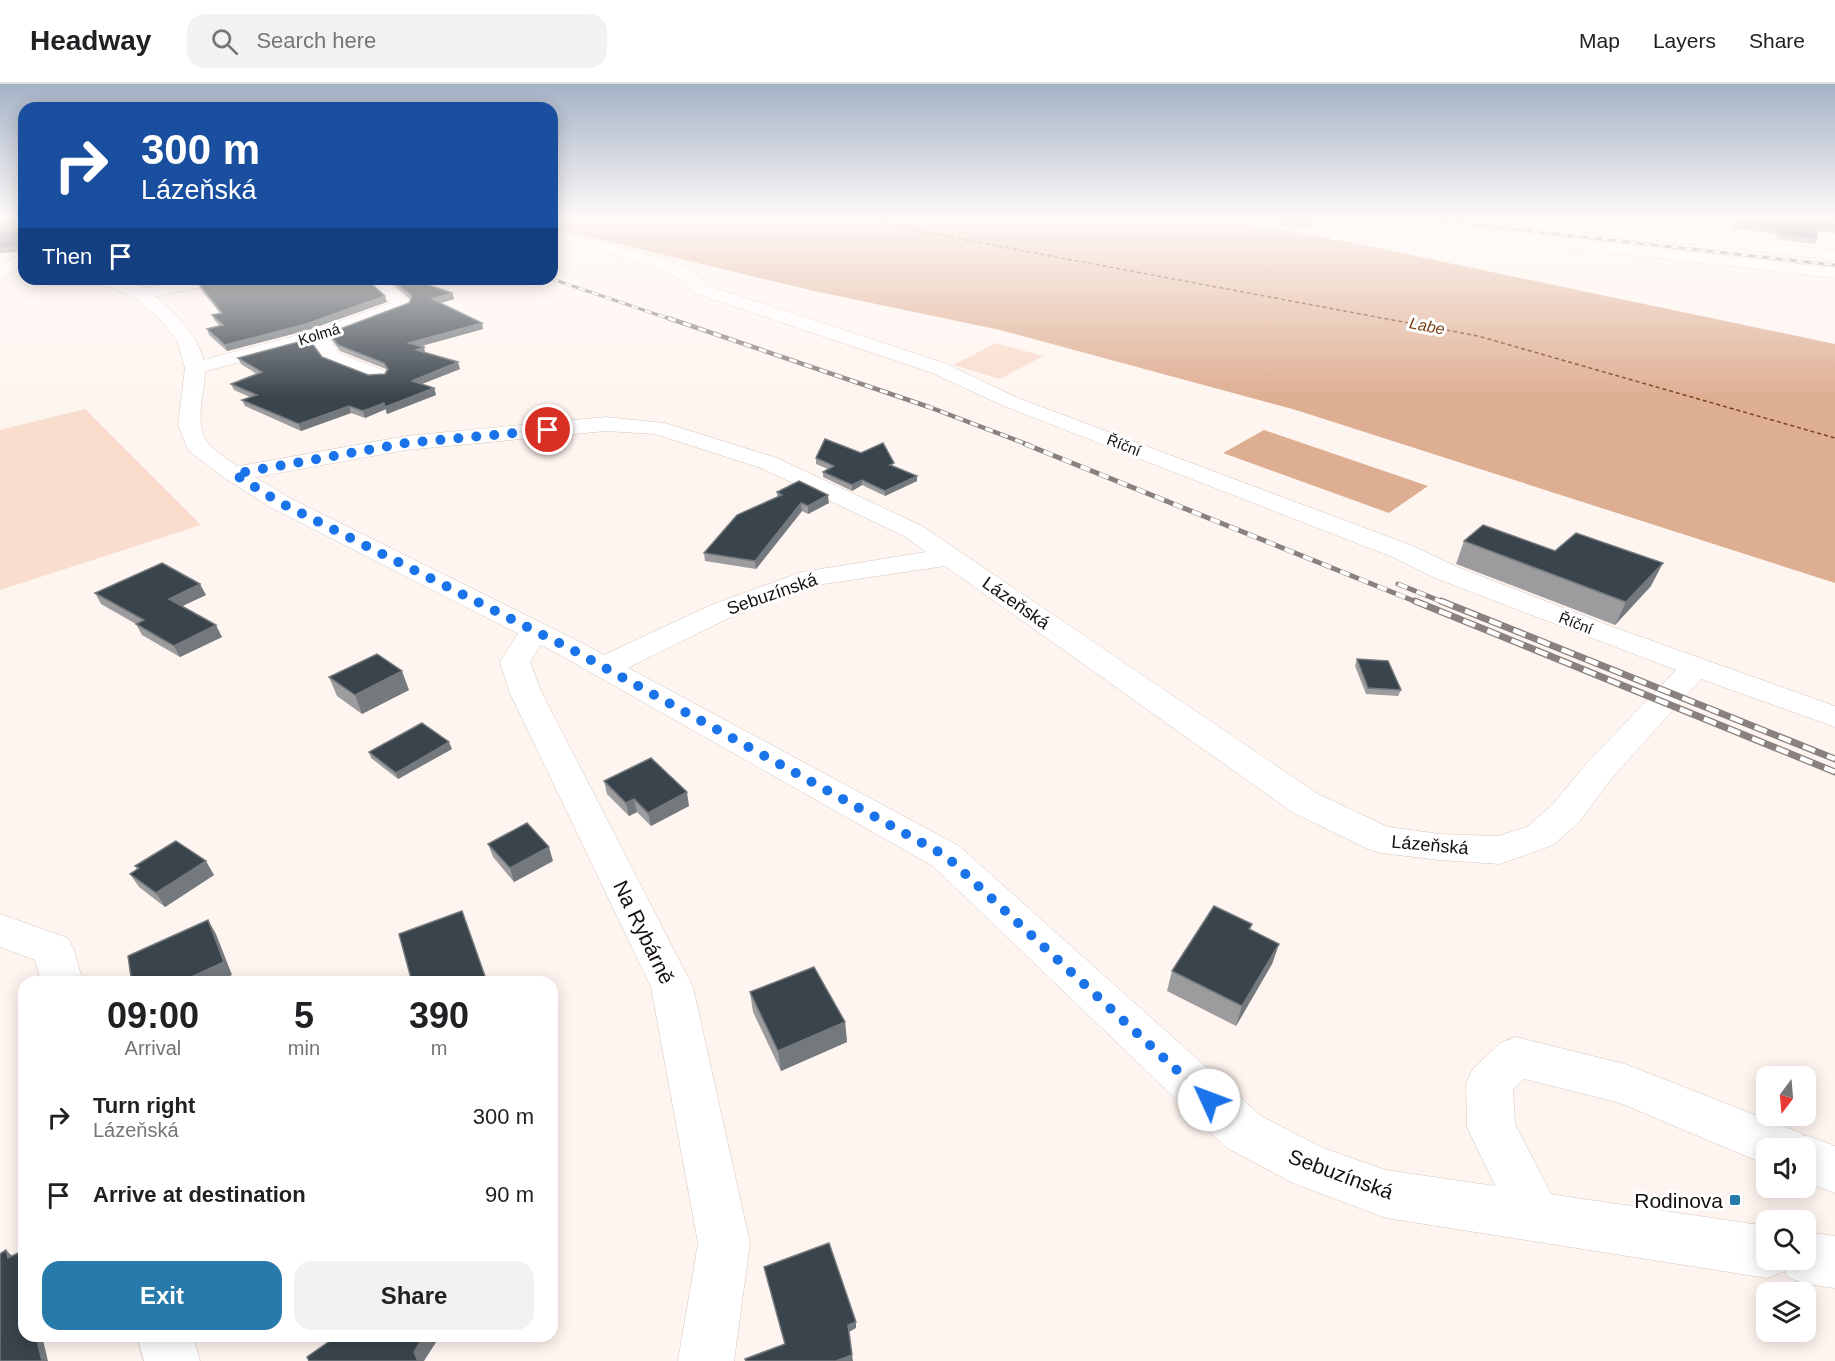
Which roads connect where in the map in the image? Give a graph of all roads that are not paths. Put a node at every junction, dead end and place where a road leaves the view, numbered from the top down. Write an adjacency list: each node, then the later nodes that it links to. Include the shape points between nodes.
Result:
1 (691, 279): 12 (street, Říční, via 699,289 976,383 1011,402 1404,552 1550,613)
2 (121, 285): 5 (street, Sebuzínská)
3 (187, 285): 5 (street)
4 (379, 285): 6 (street, Kolmá, via 403,304)
5 (141, 294): 7 (street, Sebuzínská, via 166,315 186,340)
6 (316, 336): 7 (street, Kolmá); 8 (street, via 332,357)
7 (195, 368): 9 (street, Sebuzínská, via 189,425 196,445)
8 (378, 375)
9 (234, 474): 10 (street, Lázeňská, via 406,443 606,423 657,428 768,463 913,531); 11 (street, Sebuzínská, via 279,502)
10 (950, 557): 12 (street, Lázeňská, via 1305,803 1381,840 1500,850 1540,836 1566,813 1599,771); 13 (street, Sebuzínská, via 812,578 721,611)
11 (533, 632): 13 (street, Sebuzínská); 26 (street, Na Rybárně, via 515,662 525,691 672,987 724,1243)
12 (1696, 666): 14 (street, Říční)
13 (604, 667): 20 (street, Sebuzínská, via 946,856 1244,1132 1310,1167 1386,1194)
14 (1835, 717)
15 (0, 930): 16 (street, via 52,950)
16 (60, 976)
17 (1757, 1138): 20 (street, via 1625,1084 1516,1057 1489,1083 1491,1127)
18 (1816, 1162): 19 (street)
19 (1835, 1170)
20 (1537, 1217): 21 (street, Sebuzínská)
21 (1756, 1250)
22 (1816, 1259): 23 (street)
23 (1835, 1262)
24 (167, 1342): 25 (street)
25 (172, 1361)
26 (706, 1361)

